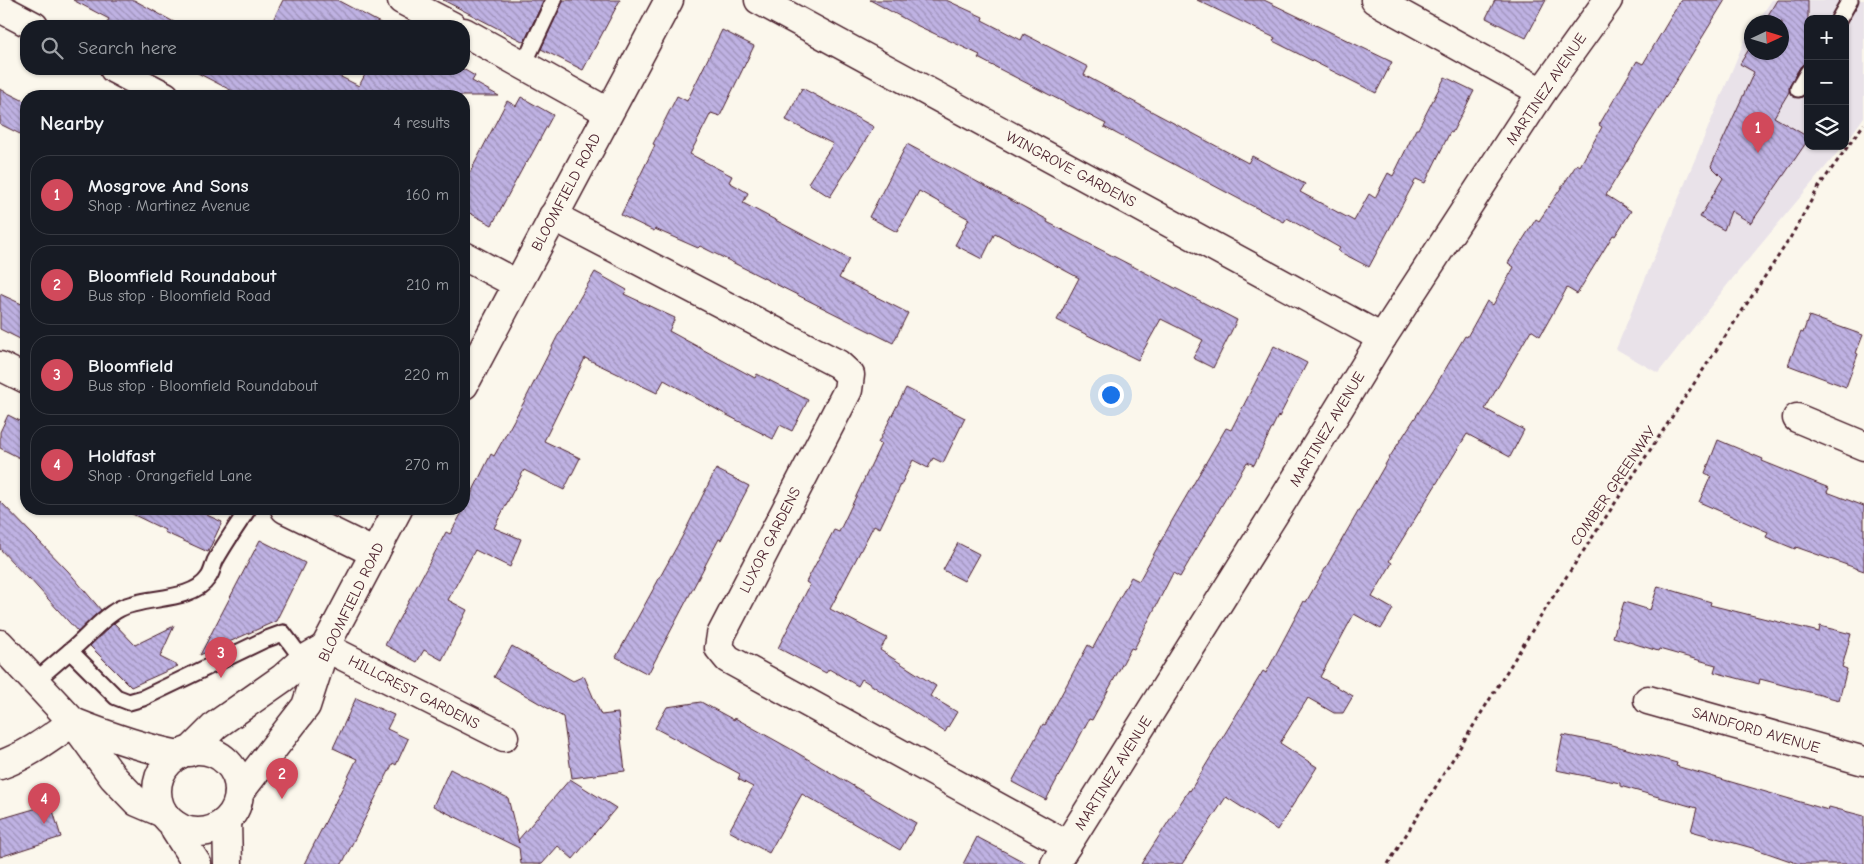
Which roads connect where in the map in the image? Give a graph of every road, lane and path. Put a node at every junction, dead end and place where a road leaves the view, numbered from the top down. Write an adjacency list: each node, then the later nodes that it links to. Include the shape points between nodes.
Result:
1 (402, 0): 11 (street)
2 (554, 0): 13 (lane)
3 (669, 0): 19 (street, BLOOMFIELD ROAD)
4 (759, 0): 24 (street, WINGROVE GARDENS)
5 (1375, 0): 18 (street)
6 (1608, 0): 18 (street, MARTINEZ AVENUE)
7 (1850, 0): 9 (lane)
8 (0, 8): 10 (street)
9 (1841, 15)
10 (23, 20)
11 (440, 20)
12 (470, 35): 13 (street)
13 (524, 64): 19 (street)
14 (125, 75): 17 (street)
15 (1804, 79): 16 (lane)
16 (1798, 89)
17 (154, 90)
18 (1542, 92): 24 (street, MARTINEZ AVENUE)
19 (608, 112): 21 (street, BLOOMFIELD ROAD)
20 (1864, 124): 50 (path, COMBER GREENWAY, via 1820,185 1789,240 1551,600)
21 (553, 216): 23 (street, BLOOMFIELD ROAD); 47 (street, LUXOR GARDENS, via 838,364 850,375 848,390 721,635 719,648 728,659)
22 (470, 259): 23 (street)
23 (517, 284): 26 (street, BLOOMFIELD ROAD)
24 (1382, 338): 47 (street, MARTINEZ AVENUE)
25 (0, 366): 27 (street)
26 (470, 374)
27 (20, 377)
28 (1797, 418): 29 (street)
29 (1864, 446)
30 (244, 515): 35 (lane, via 215,561 208,579 193,590 120,609)
31 (297, 515): 33 (street)
32 (395, 515): 33 (street, BLOOMFIELD ROAD)
33 (375, 553): 36 (street, BLOOMFIELD ROAD)
34 (0, 644): 37 (street)
35 (70, 651): 36 (lane, via 116,697 129,702 283,633); 37 (lane)
36 (314, 653): 40 (street, HILLCREST GARDENS); 41 (street, via 216,725); 44 (street, BLOOMFIELD ROAD, via 306,706)
37 (34, 682): 39 (street)
38 (1648, 700): 42 (street, SANDFORD AVENUE)
39 (73, 722): 41 (street, via 128,743); 43 (street, via 30,752); 45 (street, via 113,777 137,802)
40 (504, 737)
41 (184, 754): 44 (street, via 202,751 224,760 235,775); 45 (street, via 171,761 162,772 158,785 158,800)
42 (1864, 761)
43 (0, 765)
44 (239, 794): 46 (street, via 237,805)
45 (169, 819): 46 (street, via 188,831 202,832); 48 (street)
46 (227, 821): 49 (street)
47 (1061, 855)
48 (197, 864)
49 (228, 864)
50 (1388, 864)

